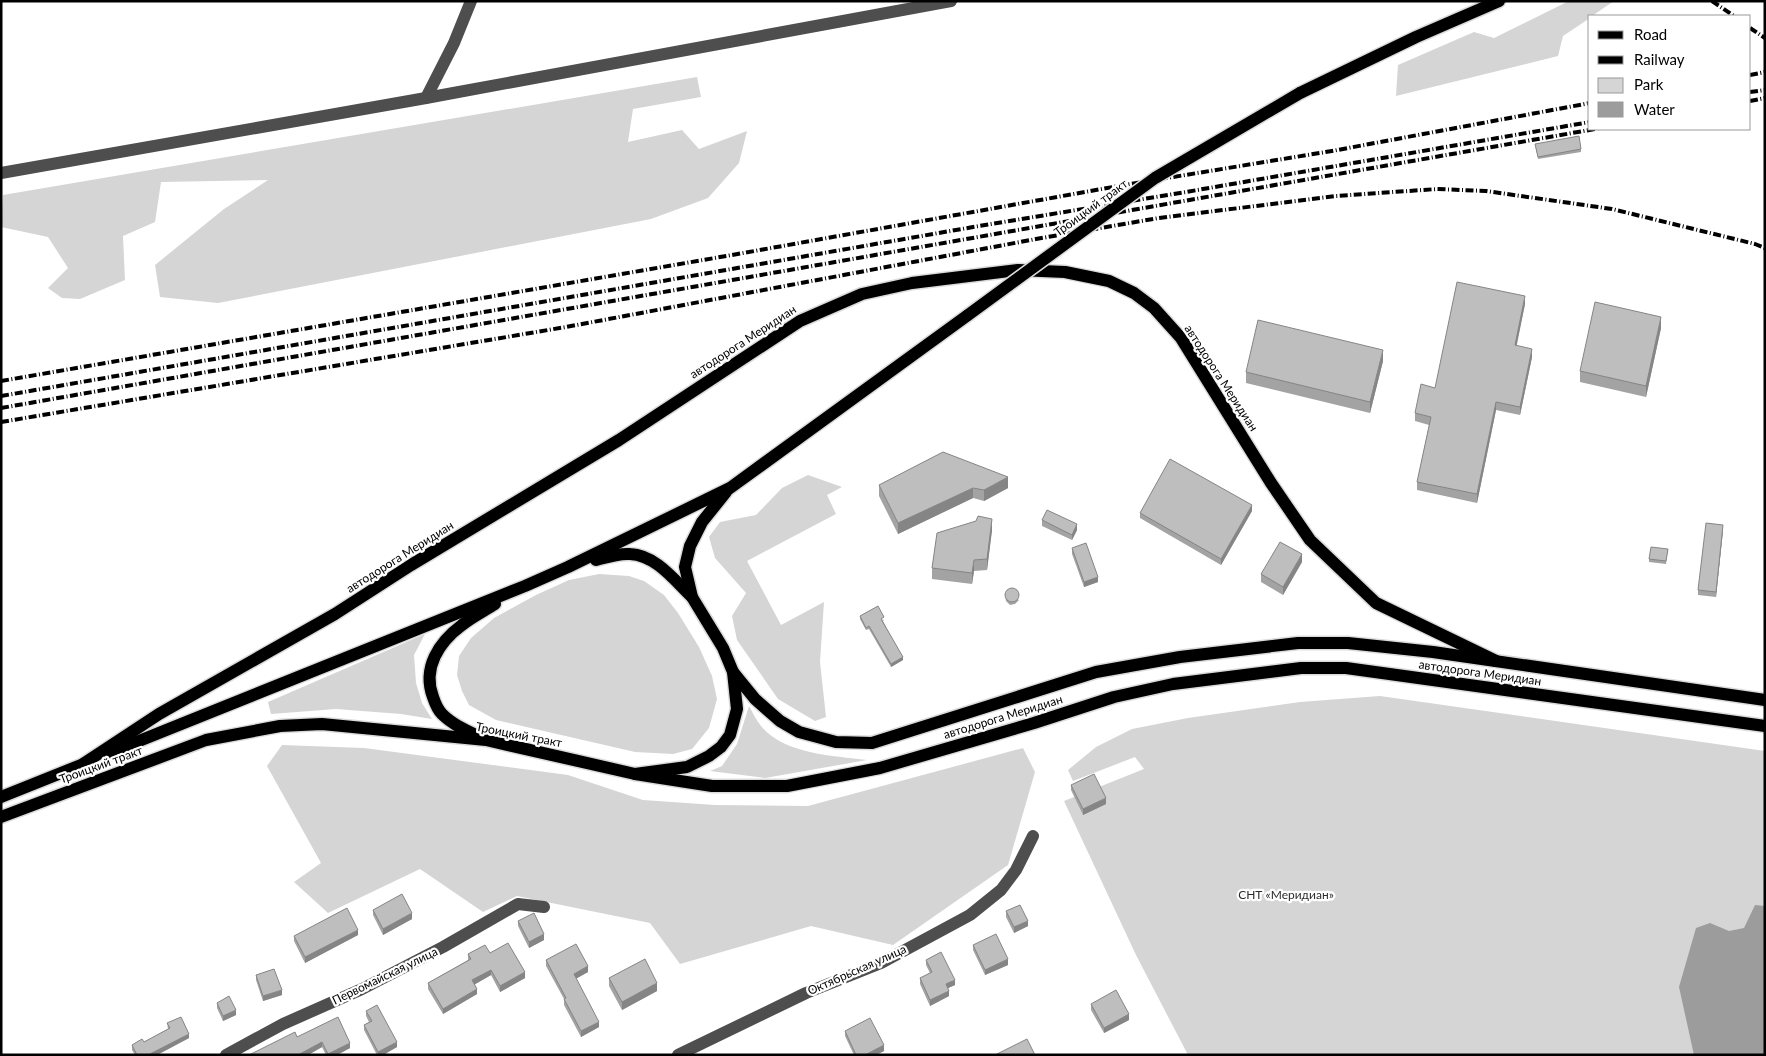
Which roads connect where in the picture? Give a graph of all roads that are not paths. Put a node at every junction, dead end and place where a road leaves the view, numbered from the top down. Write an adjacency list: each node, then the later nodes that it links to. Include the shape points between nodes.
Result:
1 (471, 1): 4 (street)
2 (951, 1): 4 (street)
3 (1499, 1): 6 (main road, Троицкий тракт, bridge, via 1300,93 1155,178)
4 (426, 98): 5 (street)
5 (1, 173)
6 (730, 488): 7 (main road, Троицкий тракт); 9 (main road, Троицкий тракт, via 702,522 690,546 685,567)
7 (568, 567): 8 (main road, Троицкий тракт); 9 (main road, via 613,555 647,558)
8 (525, 586): 14 (main road, via 462,625 434,658 429,674 430,688 441,714 459,728); 15 (main road, Троицкий тракт)
9 (692, 597): 11 (main road, Троицкий тракт, via 723,648)
10 (1496, 661): 11 (main road, автодорога Меридиан, via 1348,643 1298,643 1216,653 1096,672 872,743 836,742 799,732 780,721 755,699); 12 (main road, автодорога Меридиан); 15 (main road, автодорога Меридиан, via 1376,603 1310,540 1181,338 1154,308 1134,293 1109,281 1065,272 1018,270 912,283 862,294 800,321 619,440 335,614 159,714)
11 (733, 672): 16 (main road, Троицкий тракт, via 737,710 730,735 721,747 686,767)
12 (1765, 700)
13 (1765, 726): 16 (main road, автодорога Меридиан, via 1346,668 1301,668 1173,684 1114,697 880,768 787,786 712,786)
14 (486, 740): 16 (main road, Троицкий тракт); 18 (main road, Троицкий тракт, via 322,724 280,726 206,740)
15 (83, 764): 17 (main road, Троицкий тракт)
16 (635, 774)
17 (1, 796)
18 (1, 817)
19 (1034, 836): 22 (street, Октябрьская улица, via 1001,890 970,915 881,963 806,993)
20 (544, 906): 21 (street, Первомайская улица, via 518,904 362,989 283,1024)
21 (226, 1055)
22 (678, 1055)

